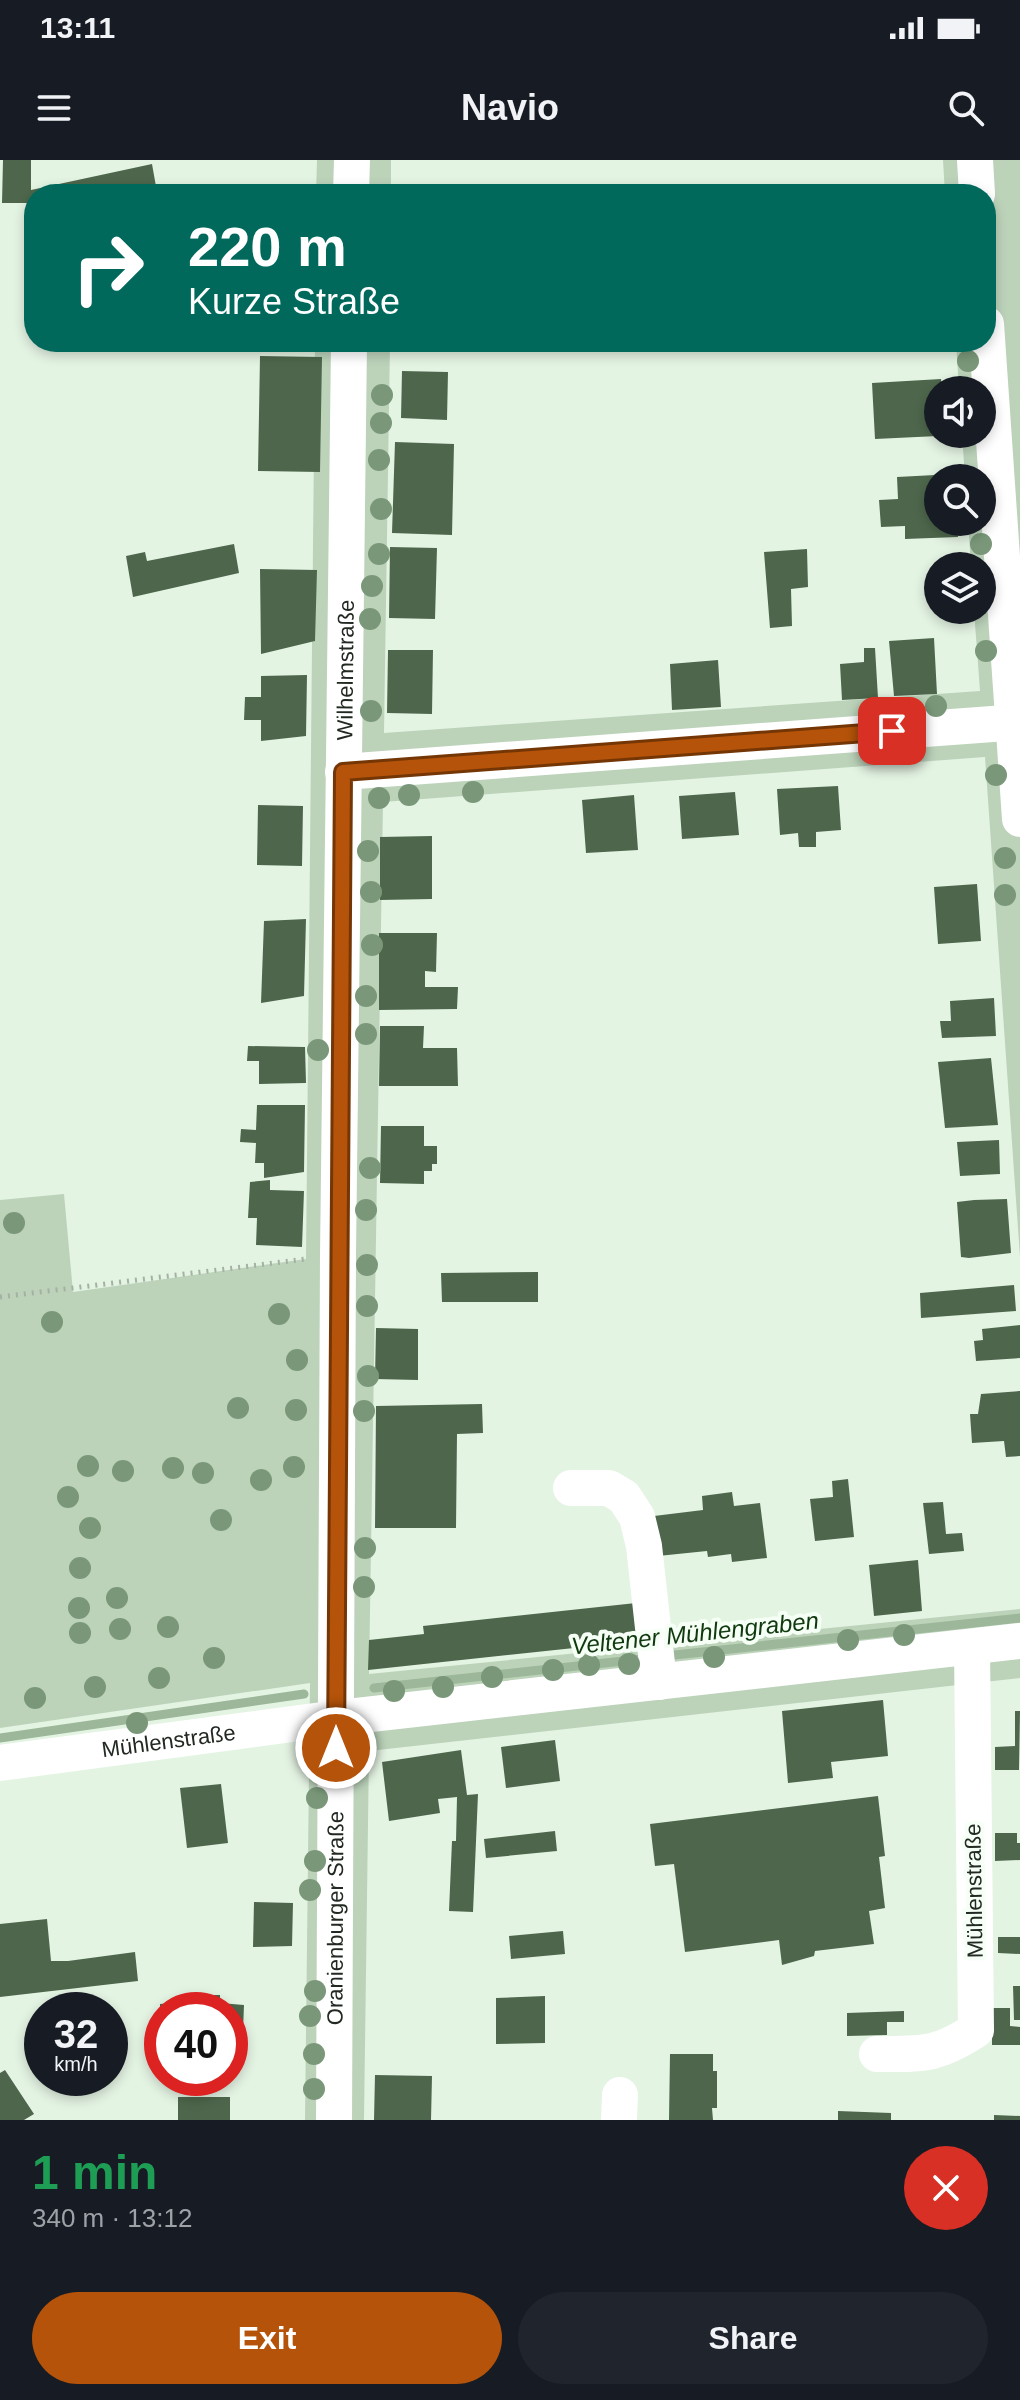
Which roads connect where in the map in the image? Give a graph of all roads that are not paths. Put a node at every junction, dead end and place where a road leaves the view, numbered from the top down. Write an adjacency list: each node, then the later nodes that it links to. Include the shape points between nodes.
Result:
1 (352, 160): 3 (street)
2 (975, 160): 4 (street)
3 (351, 184)
4 (976, 184)
5 (349, 352): 8 (street, Wilhelmstraße)
6 (988, 352): 7 (street)
7 (1017, 722): 8 (street); 9 (street)
8 (343, 772): 14 (street, Wilhelmstraße)
9 (1020, 819)
10 (571, 1488): 13 (street, via 609,1488 624,1497 637,1517)
11 (1020, 1641): 12 (street, Mühlenstraße)
12 (972, 1647): 13 (street, Mühlenstraße); 16 (street, Mühlenstraße, via 976,2030 925,2054)
13 (658, 1666): 14 (street, Mühlenstraße)
14 (337, 1718): 15 (street, Mühlenstraße); 17 (street, Oranienburger Straße)
15 (0, 1763)
16 (877, 2054)
17 (334, 2120)

